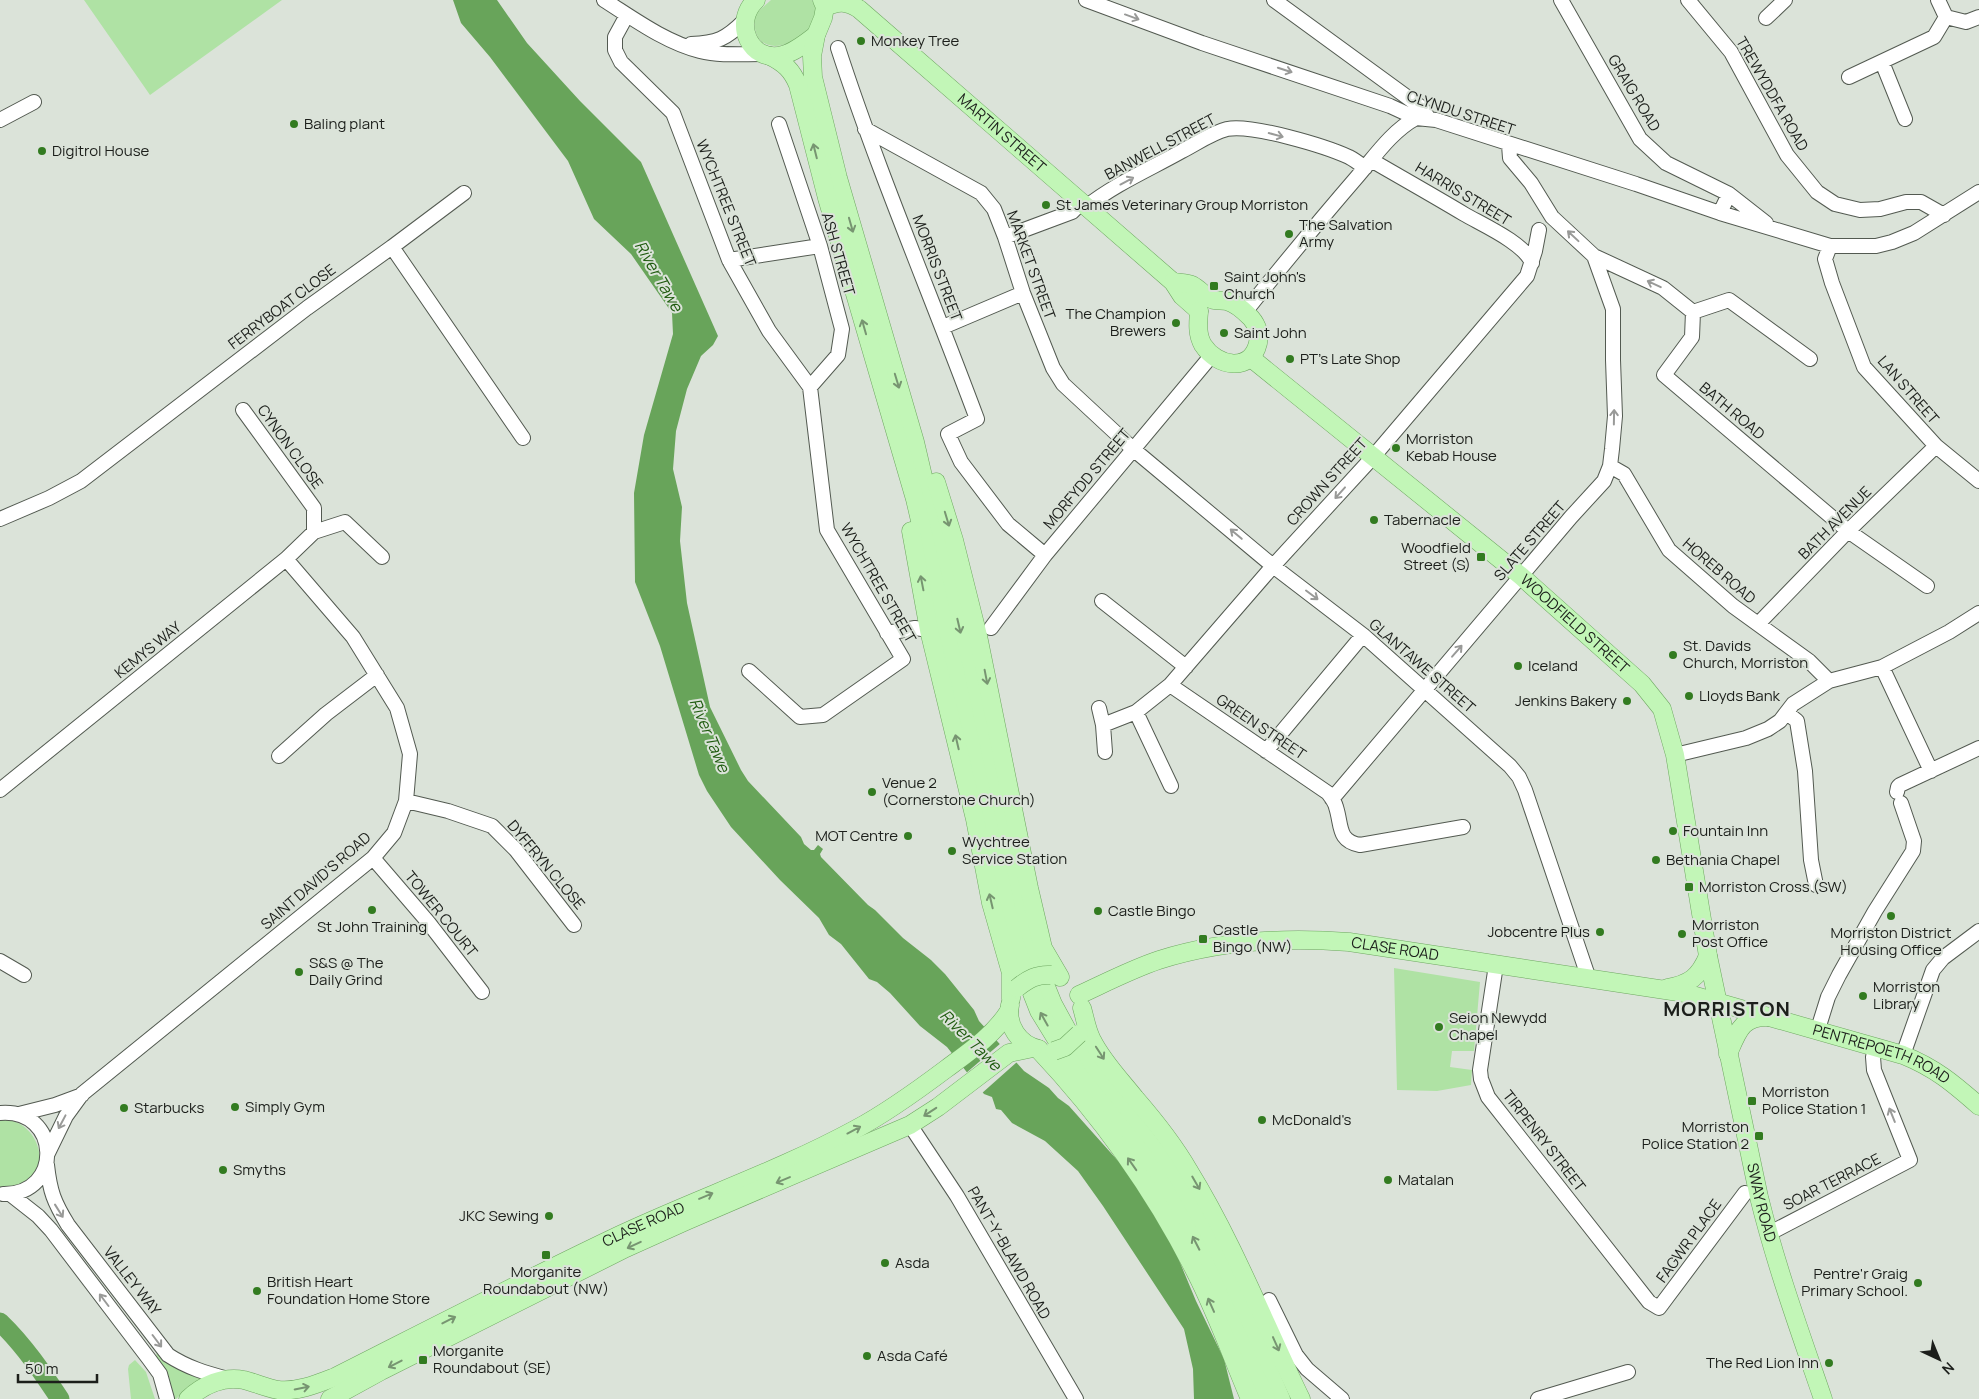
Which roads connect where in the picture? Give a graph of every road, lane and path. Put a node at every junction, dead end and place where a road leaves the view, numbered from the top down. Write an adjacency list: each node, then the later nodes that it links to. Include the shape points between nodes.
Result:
1 (604, 0): 11 (street)
2 (756, 0): 10 (main road)
3 (1086, 0): 22 (street, CLYNDU STREET, one-way to 22)
4 (1274, 0): 22 (street, via 1422,108)
5 (1561, 0): 31 (street, GRAIG ROAD, via 1640,139 1666,163)
6 (1688, 0): 34 (street, TREWYDDFA ROAD, via 1731,52 1787,155 1817,192 1835,204 1860,210 1921,202)
7 (1785, 0): 14 (street)
8 (1938, 0): 12 (street)
9 (823, 4): 15 (main road, via 823,18); 32 (main road, MARTIN STREET, via 838,1 859,9)
10 (744, 13): 16 (street, via 729,36 722,40); 18 (main road, via 748,40)
11 (627, 15): 16 (street); 42 (street, WYCHTREE STREET, via 615,37 615,50 621,62 674,114)
12 (1946, 17): 13 (street, via 1966,22); 19 (street, via 1934,37)
13 (1979, 17)
14 (1766, 18)
15 (816, 35): 18 (main road, via 784,55); 58 (main road, one-way to 58, via 812,56 814,77 838,178)
16 (680, 44): 18 (street, via 723,54)
17 (838, 48): 26 (street, MORRIS STREET)
18 (766, 55): 57 (main road, one-way to 18, via 825,192 798,85 794,74 784,63)
19 (1882, 62): 20 (street); 23 (street)
20 (1849, 77)
21 (34, 102): 24 (street)
22 (1422, 119): 27 (street, CLYNDU STREET); 28 (street, via 1403,125)
23 (1906, 119)
24 (0, 120)
25 (780, 124): 38 (street, ASH STREET)
26 (864, 129): 37 (street, MARKET STREET, via 981,193 994,208); 50 (street, MORRIS STREET)
27 (1509, 145): 33 (street, CLYNDU STREET); 41 (street, one-way to 27, via 1552,217 1531,183 1510,158)
28 (1368, 164): 32 (street, BANWELL STREET, one-way to 28, via 1208,138 1236,128 1255,129 1332,150); 43 (street, HARRIS STREET, via 1422,188 1500,235 1520,248); 48 (street)
29 (1979, 192): 34 (street, CLYNDU STREET)
30 (464, 193): 40 (street, FERRYBOAT CLOSE)
31 (1730, 194): 33 (street); 35 (street, GRAIG ROAD)
32 (1083, 205): 37 (street, BANWELL STREET); 44 (main road, MARTIN STREET)
33 (1720, 213): 35 (street, CLYNDU STREET)
34 (1944, 215): 39 (street, CLYNDU STREET, via 1892,242 1876,246)
35 (1771, 228): 39 (street, CLYNDU STREET)
36 (1539, 230): 43 (street, CROWN STREET)
37 (1005, 237): 45 (street, MARKET STREET)
38 (820, 246): 42 (street); 54 (street, ASH STREET, via 842,329 838,355)
39 (1830, 246): 59 (street, LAN STREET, via 1825,259 1864,367)
40 (392, 248): 56 (street); 64 (street, FERRYBOAT CLOSE, via 307,308 81,481)
41 (1594, 256): 49 (street, one-way to 41, via 1662,288); 62 (street, SLATE STREET, one-way to 41, via 1615,416 1613,308)
42 (729, 260): 54 (street, WYCHTREE STREET, via 769,331)
43 (1532, 263): 61 (street, CROWN STREET, via 1527,276)
44 (1173, 282): 46 (main road, via 1190,284); 47 (main road, via 1182,296)
45 (1023, 293): 50 (street); 60 (street, MARKET STREET, via 1053,368 1063,384)
46 (1214, 300): 47 (main road); 48 (main road, via 1226,300)
47 (1199, 311): 51 (main road, via 1198,327 1203,344)
48 (1245, 312): 52 (main road, via 1256,324 1259,337)
49 (1693, 312): 53 (street, via 1729,300); 65 (street, BATH ROAD, via 1692,337 1664,375)
50 (943, 326): 67 (street, MORRIS STREET, via 976,419 948,434 961,462 1008,524)
51 (1212, 355): 52 (main road, via 1234,364); 60 (street, MORFYDD STREET)
52 (1251, 358): 61 (main road, WOODFIELD STREET)
53 (1810, 359)
54 (810, 387): 78 (street, WYCHTREE STREET, via 827,530)
55 (243, 410): 66 (street, CYNON CLOSE, via 314,508)
56 (523, 438)
57 (897, 441): 77 (main road, one-way to 57); 142 (main road, one-way to 57, via 1200,1252 1164,1188 1079,1076 1043,1018 1028,983 1011,931 928,551)
58 (915, 442): 110 (main road, one-way to 110, via 927,461 954,540 978,636 1043,948); 143 (main road, one-way to 143, via 994,780 1016,892 1041,978 1078,1050 1176,1178 1204,1227)
59 (1936, 446): 63 (street, LAN STREET); 65 (street, BATH AVENUE)
60 (1134, 449): 67 (street, MORFYDD STREET); 70 (street, GLANTAWE STREET, one-way to 60)
61 (1373, 456): 70 (street, CROWN STREET, one-way to 70); 71 (main road, WOODFIELD STREET)
62 (1610, 466): 71 (street, SLATE STREET, via 1604,481); 75 (street, HOREB ROAD, via 1624,474 1670,550)
63 (1979, 481)
64 (0, 519)
65 (1848, 531): 72 (street, BATH ROAD); 75 (street, BATH AVENUE)
66 (314, 532): 68 (street, via 345,522); 69 (street, KEMYS WAY)
67 (1045, 555): 76 (street, MORFYDD STREET)
68 (382, 557)
69 (286, 559): 83 (street, SAINT DAVID'S ROAD, via 353,638); 98 (street, KEMYS WAY)
70 (1273, 566): 79 (street, GLANTAWE STREET, one-way to 79); 80 (street, CROWN STREET)
71 (1521, 576): 86 (street, SLATE STREET, one-way to 71); 95 (main road, WOODFIELD STREET, via 1654,698 1662,709)
72 (1927, 586)
73 (1102, 601): 80 (street)
74 (1979, 613): 81 (street)
75 (1758, 624): 84 (street, HOREB ROAD, via 1810,661)
76 (991, 628)
77 (929, 630): 78 (street, via 915,628); 114 (main road, one-way to 77, via 1011,972 991,903)
78 (888, 633): 82 (street, WYCHTREE STREET, via 903,659 823,715 800,717)
79 (1363, 635): 86 (street, GLANTAWE STREET); 92 (street)
80 (1186, 667): 85 (street, CROWN STREET)
81 (1882, 667): 84 (street); 96 (street)
82 (749, 671)
83 (377, 675): 94 (street); 100 (street, SAINT DAVID'S ROAD, via 397,708 410,754)
84 (1829, 681): 89 (street, via 1794,704)
85 (1170, 685): 88 (street, CROWN STREET); 92 (street, GREEN STREET)
86 (1425, 688): 99 (street, SLATE STREET); 111 (street, GLANTAWE STREET, via 1519,778)
87 (1098, 708): 90 (street)
88 (1136, 712): 90 (street, CROWN STREET); 97 (street)
89 (1787, 713): 95 (street, via 1768,729 1746,738); 103 (street, via 1797,721)
90 (1103, 725): 93 (street)
91 (1979, 748): 96 (street)
92 (1266, 751): 99 (street, GREEN STREET, via 1328,792)
93 (1105, 752)
94 (279, 756)
95 (1675, 756): 106 (main road, WOODFIELD STREET)
96 (1931, 771): 118 (street, via 1898,788 1914,841 1912,851 1828,997)
97 (1171, 786)
98 (0, 790)
99 (1332, 799): 101 (street, via 1342,835 1350,843 1360,845)
100 (406, 801): 102 (street, SAINT DAVID'S ROAD, via 394,833); 104 (street, DYFFRYN CLOSE, via 492,826 516,850)
101 (1463, 827)
102 (373, 858): 113 (street, TOWER COURT); 123 (street, SAINT DAVID'S ROAD)
103 (1816, 886)
104 (574, 925)
105 (1979, 931): 122 (street, via 1943,958 1933,970)
106 (1708, 956): 112 (main road, via 1694,978 1679,986); 116 (main road, WOODFIELD STREET)
107 (0, 961): 109 (street)
108 (1496, 965): 111 (main road, CLASE ROAD); 115 (main road, CLASE ROAD, via 1349,942 1238,944 1159,960); 132 (street, TIRPENRY STREET, via 1480,1070 1488,1097 1649,1302)
109 (24, 975)
110 (1056, 976): 114 (main road, bridge, via 1041,974 1029,978); 115 (main road, via 1070,984)
111 (1589, 979): 112 (main road, CLASE ROAD)
112 (1662, 989): 116 (main road, CLASE ROAD)
113 (482, 992)
114 (1012, 999): 120 (main road, via 1012,1026 1018,1038); 135 (main road, CLASE ROAD, one-way to 114, via 288,1390 334,1377 608,1240 858,1128 906,1099 991,1033 1002,1022)
115 (1080, 1001): 120 (main road, bridge, via 1082,1022 1079,1034 1065,1047); 144 (main road, one-way to 144, via 1091,1038 1100,1054 1159,1126 1214,1213)
116 (1717, 1001): 117 (main road, PENTREPOETH ROAD); 121 (main road, SWAY ROAD)
117 (1775, 1017): 118 (main road, PENTREPOETH ROAD); 121 (main road, via 1755,1017 1743,1026)
118 (1818, 1029): 119 (main road, PENTREPOETH ROAD)
119 (1876, 1046): 122 (main road, PENTREPOETH ROAD); 130 (street, SOAR TERRACE, one-way to 119, via 1910,1160 1874,1070)
120 (1042, 1049): 126 (main road, CLASE ROAD, one-way to 126, via 1008,1052); 141 (main road, one-way to 120, via 1197,1274 1154,1196 1130,1160)
121 (1728, 1054): 130 (main road, SWAY ROAD)
122 (1903, 1054): 124 (main road, PENTREPOETH ROAD, via 1944,1076)
123 (82, 1094): 125 (street, SAINT DAVID'S ROAD, via 55,1105); 127 (street, SAINT DAVID'S ROAD, one-way to 127, via 66,1116)
124 (1979, 1106)
125 (7, 1112): 127 (street, VALLEY WAY, via 31,1120 40,1129 46,1140)
126 (910, 1125): 139 (main road, CLASE ROAD, one-way to 139, via 626,1248); 140 (street, PANT-Y-BLAWD ROAD, via 957,1196)
127 (47, 1159): 128 (street, SAINT DAVID'S ROAD, via 36,1182 24,1190); 134 (street, VALLEY WAY, one-way to 134, via 50,1191 55,1204 168,1355 198,1371)
128 (5, 1193): 136 (street, one-way to 128, via 160,1374 51,1230 38,1216)
129 (1745, 1193): 132 (street, FAGWR PLACE)
130 (1768, 1234): 147 (main road, SWAY ROAD)
131 (1269, 1300): 145 (street, via 1296,1355 1307,1369)
132 (1659, 1308)
133 (1628, 1372): 146 (street)
134 (231, 1379): 135 (main road, CLASE ROAD); 137 (main road, via 214,1382)
135 (254, 1383): 138 (main road)
136 (168, 1399)
137 (188, 1399)
138 (277, 1399)
139 (330, 1399)
140 (1076, 1399)
141 (1250, 1399)
142 (1266, 1399)
143 (1281, 1399)
144 (1301, 1399)
145 (1342, 1399)
146 (1538, 1399)
147 (1823, 1399)

